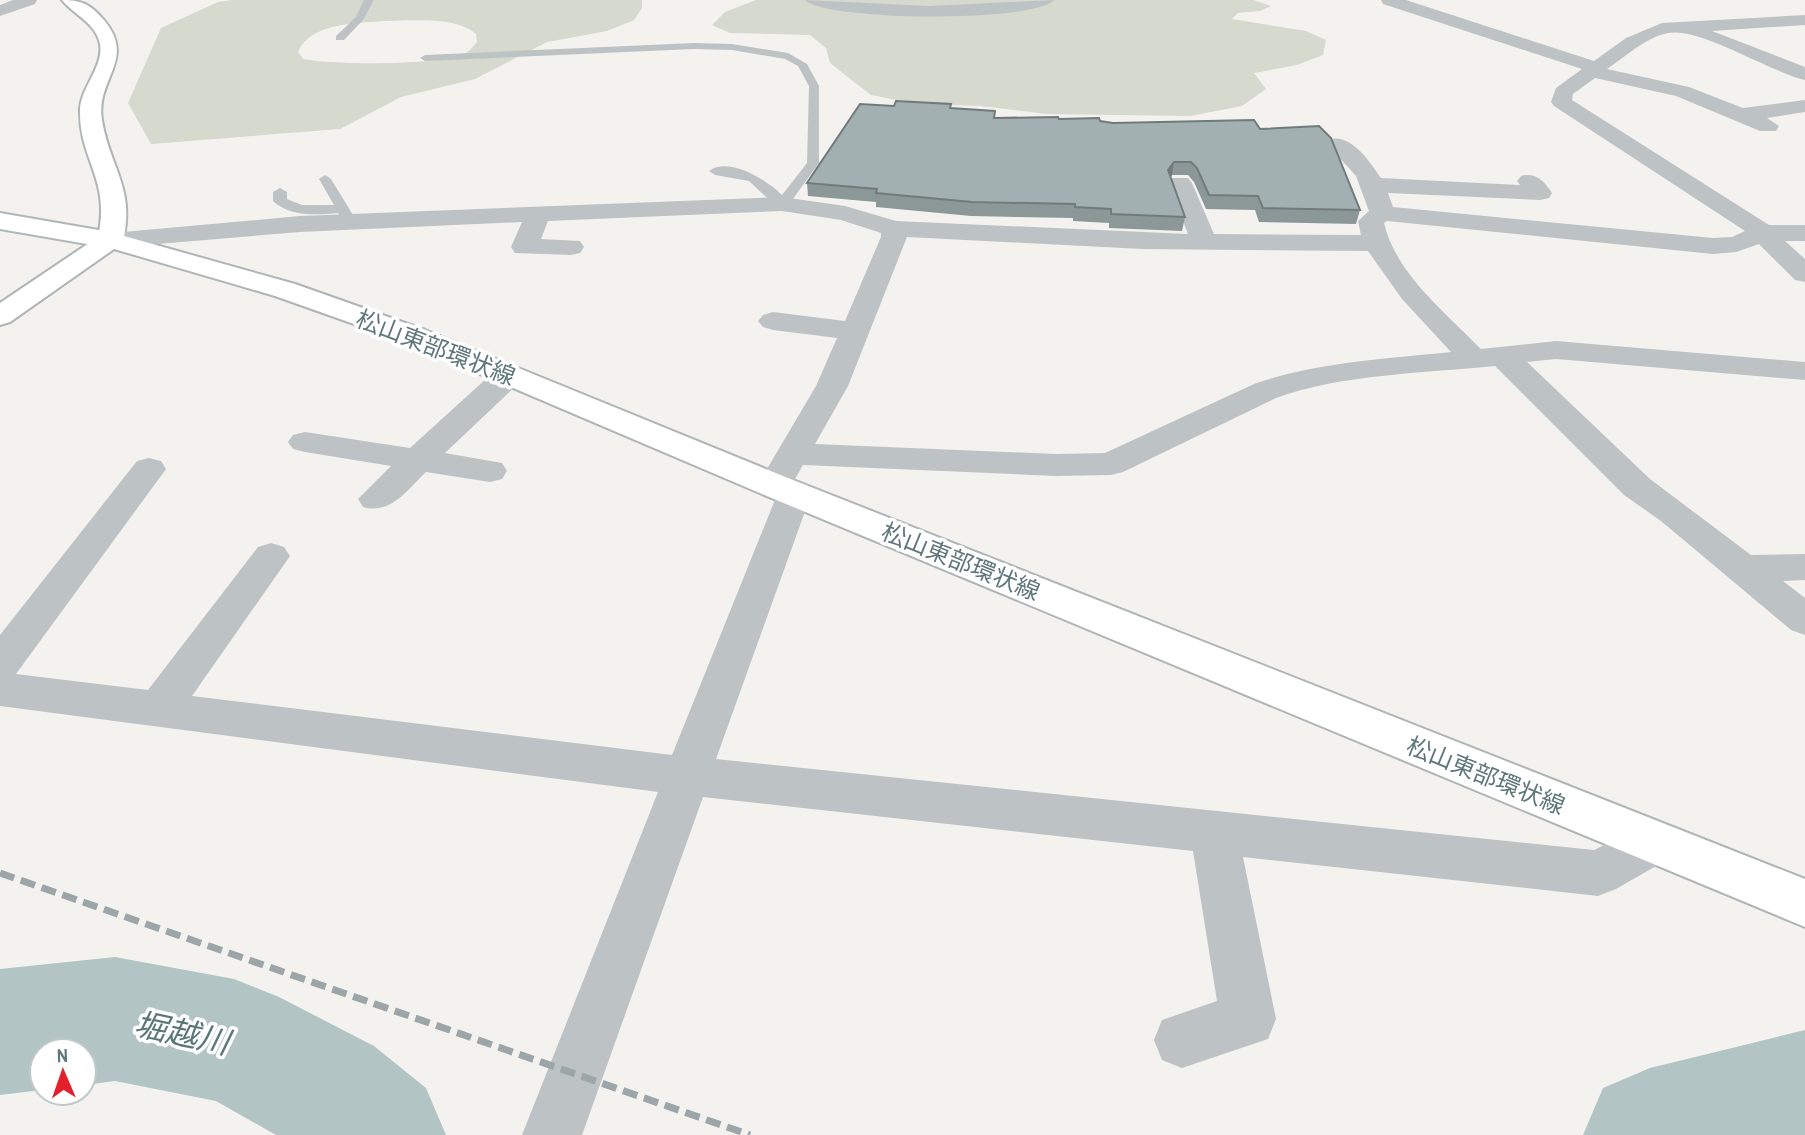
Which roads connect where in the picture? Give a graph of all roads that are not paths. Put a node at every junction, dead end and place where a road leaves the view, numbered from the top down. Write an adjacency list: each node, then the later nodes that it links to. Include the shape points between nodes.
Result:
1 (29, 0): 7 (street)
2 (70, 0): 34 (main road, via 102,30 109,43 90,108 116,206)
3 (369, 0): 10 (lane, via 360,18)
4 (813, 0): 5 (street, via 884,11 939,13 1021,7)
5 (1046, 0)
6 (1389, 0): 12 (street)
7 (0, 11)
8 (1802, 22): 9 (street)
9 (1682, 25): 12 (street, via 1662,28 1633,42); 13 (street)
10 (340, 38)
11 (425, 58): 26 (lane, via 694,46 765,50 788,56 802,64 814,86 814,151 813,163)
12 (1595, 70): 15 (street, via 1682,91); 19 (street, via 1563,92 1561,102)
13 (1805, 74)
14 (1805, 106): 15 (street)
15 (1745, 114): 16 (street)
16 (1768, 125)
17 (1338, 144): 24 (street)
18 (1694, 164): 19 (street)
19 (1658, 165): 32 (street)
20 (715, 171): 26 (lane, via 749,175)
21 (325, 179): 28 (lane)
22 (1529, 181): 24 (street, via 1540,193)
23 (1180, 183): 35 (street, via 1202,236)
24 (1375, 185): 27 (street)
25 (280, 192): 28 (lane, via 280,201 288,206)
26 (782, 204): 29 (street); 31 (street, via 845,213)
27 (1382, 213): 32 (street, via 1523,221 1713,246 1736,244); 36 (street, via 1371,221)
28 (346, 215): 29 (street); 34 (street)
29 (538, 216): 37 (street, via 524,247)
30 (0, 222): 34 (main road, 松山東部環状線)
31 (893, 229): 35 (street); 41 (street, via 894,237)
32 (1763, 233): 33 (street); 38 (street)
33 (1805, 233)
34 (110, 240): 39 (main road); 44 (main road, 松山東部環状線, via 285,290)
35 (1197, 242): 36 (street)
36 (1376, 243): 42 (street, via 1411,292)
37 (571, 247)
38 (1805, 274)
39 (0, 316)
40 (773, 321): 41 (street)
41 (855, 331): 49 (street)
42 (1488, 356): 43 (street, via 1556,350); 49 (street, via 1290,382 1111,464); 53 (street, via 1636,487)
43 (1805, 371)
44 (509, 374): 46 (street); 49 (main road, 松山東部環状線)
45 (305, 442): 46 (street)
46 (417, 460): 48 (street); 50 (street)
47 (149, 469): 55 (street)
48 (491, 471)
49 (787, 477): 58 (street); 60 (main road, 松山東部環状線)
50 (376, 499)
51 (271, 556): 57 (street)
52 (1805, 567): 53 (street)
53 (1745, 569): 54 (street)
54 (1805, 620)
55 (0, 665)
56 (0, 689): 57 (street)
57 (158, 709): 58 (street)
58 (688, 776): 59 (street); 63 (street)
59 (1214, 832): 60 (street, via 1598,873); 62 (street, via 1248,1019)
60 (1653, 843): 61 (main road, 松山東部環状線)
61 (1805, 903)
62 (1182, 1040)
63 (552, 1135)

